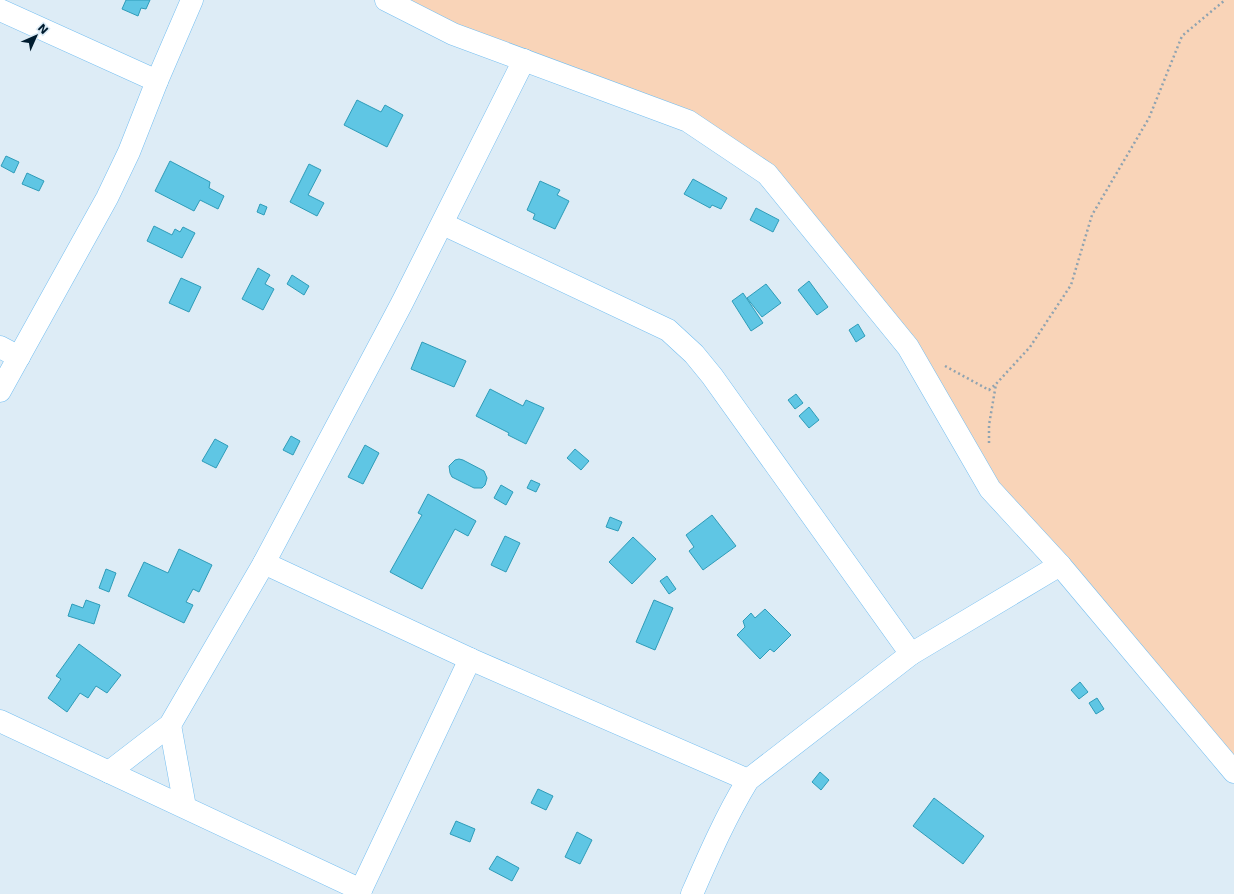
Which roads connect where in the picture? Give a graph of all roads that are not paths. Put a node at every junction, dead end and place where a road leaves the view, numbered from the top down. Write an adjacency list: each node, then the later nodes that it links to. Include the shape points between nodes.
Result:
1 (192, 0): 5 (street)
2 (386, 0): 4 (street, via 453,34)
3 (0, 10): 5 (street)
4 (524, 60): 6 (street); 11 (street, via 688,121 767,174 908,347 990,489)
5 (157, 81): 8 (street, via 129,152 107,198)
6 (443, 224): 10 (street); 12 (street, via 668,330 689,349 712,376)
7 (0, 347): 8 (street)
8 (19, 357): 9 (street)
9 (0, 391)
10 (264, 563): 13 (street); 15 (street)
11 (1060, 564): 12 (street); 17 (street)
12 (911, 654): 18 (street)
13 (470, 658): 18 (street); 20 (street)
14 (0, 721): 16 (street)
15 (170, 725): 16 (street); 19 (street)
16 (109, 772): 19 (street)
17 (1234, 772)
18 (748, 780): 21 (street, via 716,837)
19 (185, 807): 20 (street)
20 (360, 892)
21 (692, 894)

